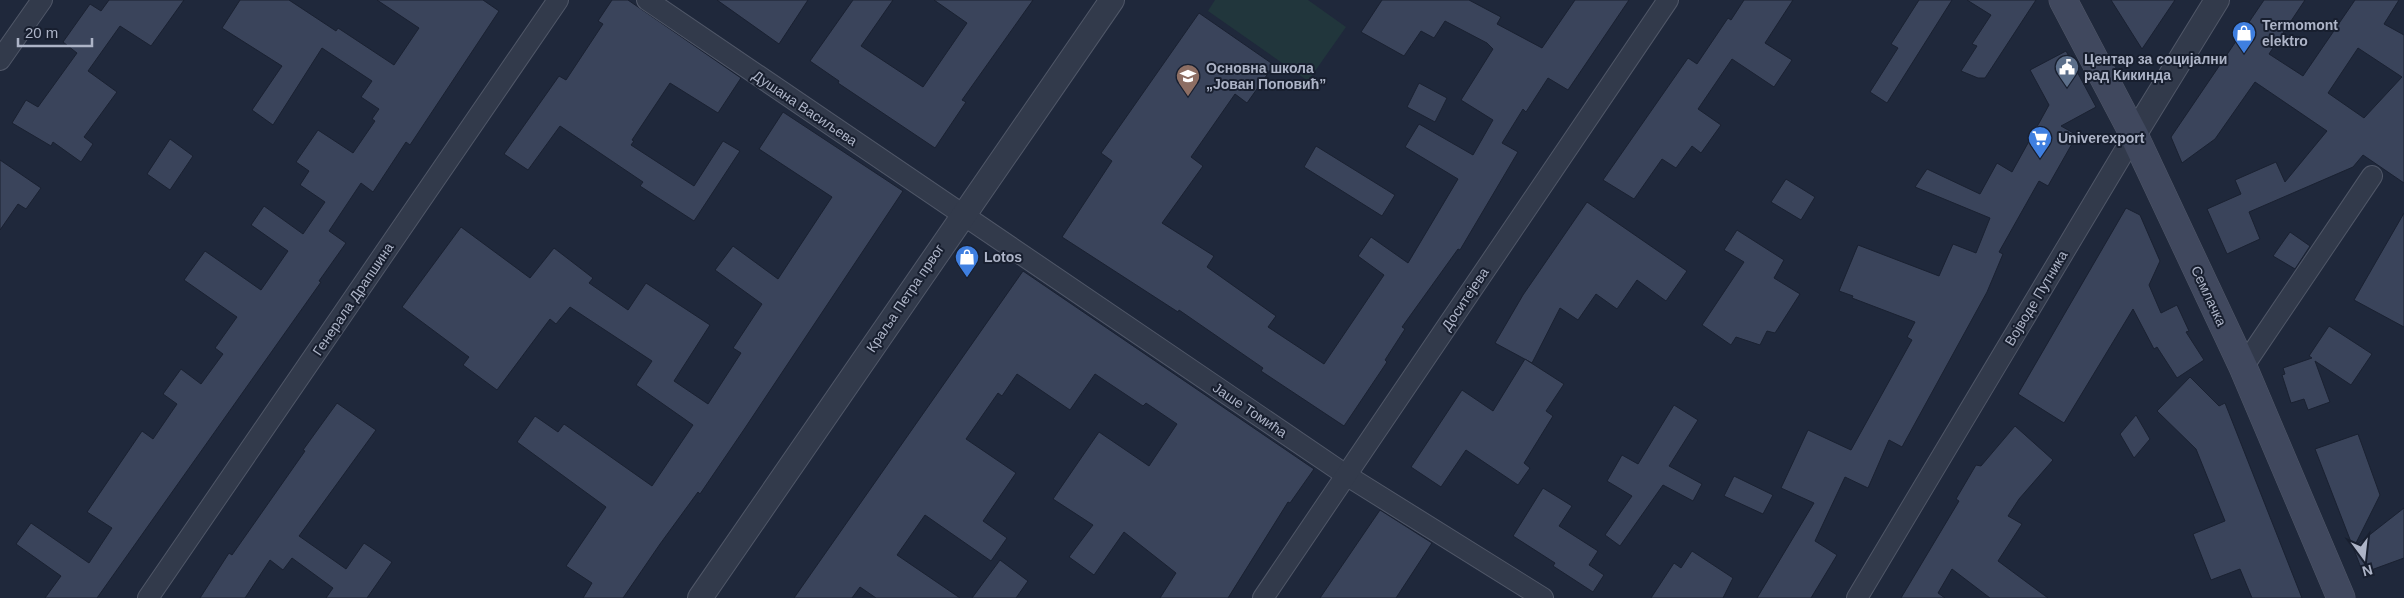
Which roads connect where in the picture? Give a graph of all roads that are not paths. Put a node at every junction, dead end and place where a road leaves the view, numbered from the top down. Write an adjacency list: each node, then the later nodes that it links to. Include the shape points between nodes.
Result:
1 (42, 0): 8 (street)
2 (558, 0): 14 (street, Генерала Драпшина)
3 (647, 0): 11 (street, Душана Васиљева)
4 (1112, 0): 11 (street, Краља Петра првог)
5 (1668, 0): 13 (street, Доситејева)
6 (2063, 0): 9 (main road, Семлачка)
7 (2217, 0): 9 (street, Војводе Путника)
8 (0, 60)
9 (2134, 135): 12 (main road, Семлачка); 18 (street, Војводе Путника)
10 (2372, 176): 12 (street)
11 (962, 215): 13 (street, Јаше Томића); 15 (street, Краља Петра првог)
12 (2243, 367): 19 (main road, Семлачка)
13 (1346, 476): 16 (street, Доситејева); 17 (street, Јаше Томића)
14 (148, 598)
15 (700, 598)
16 (1263, 598)
17 (1543, 598)
18 (1857, 598)
19 (2342, 598)

